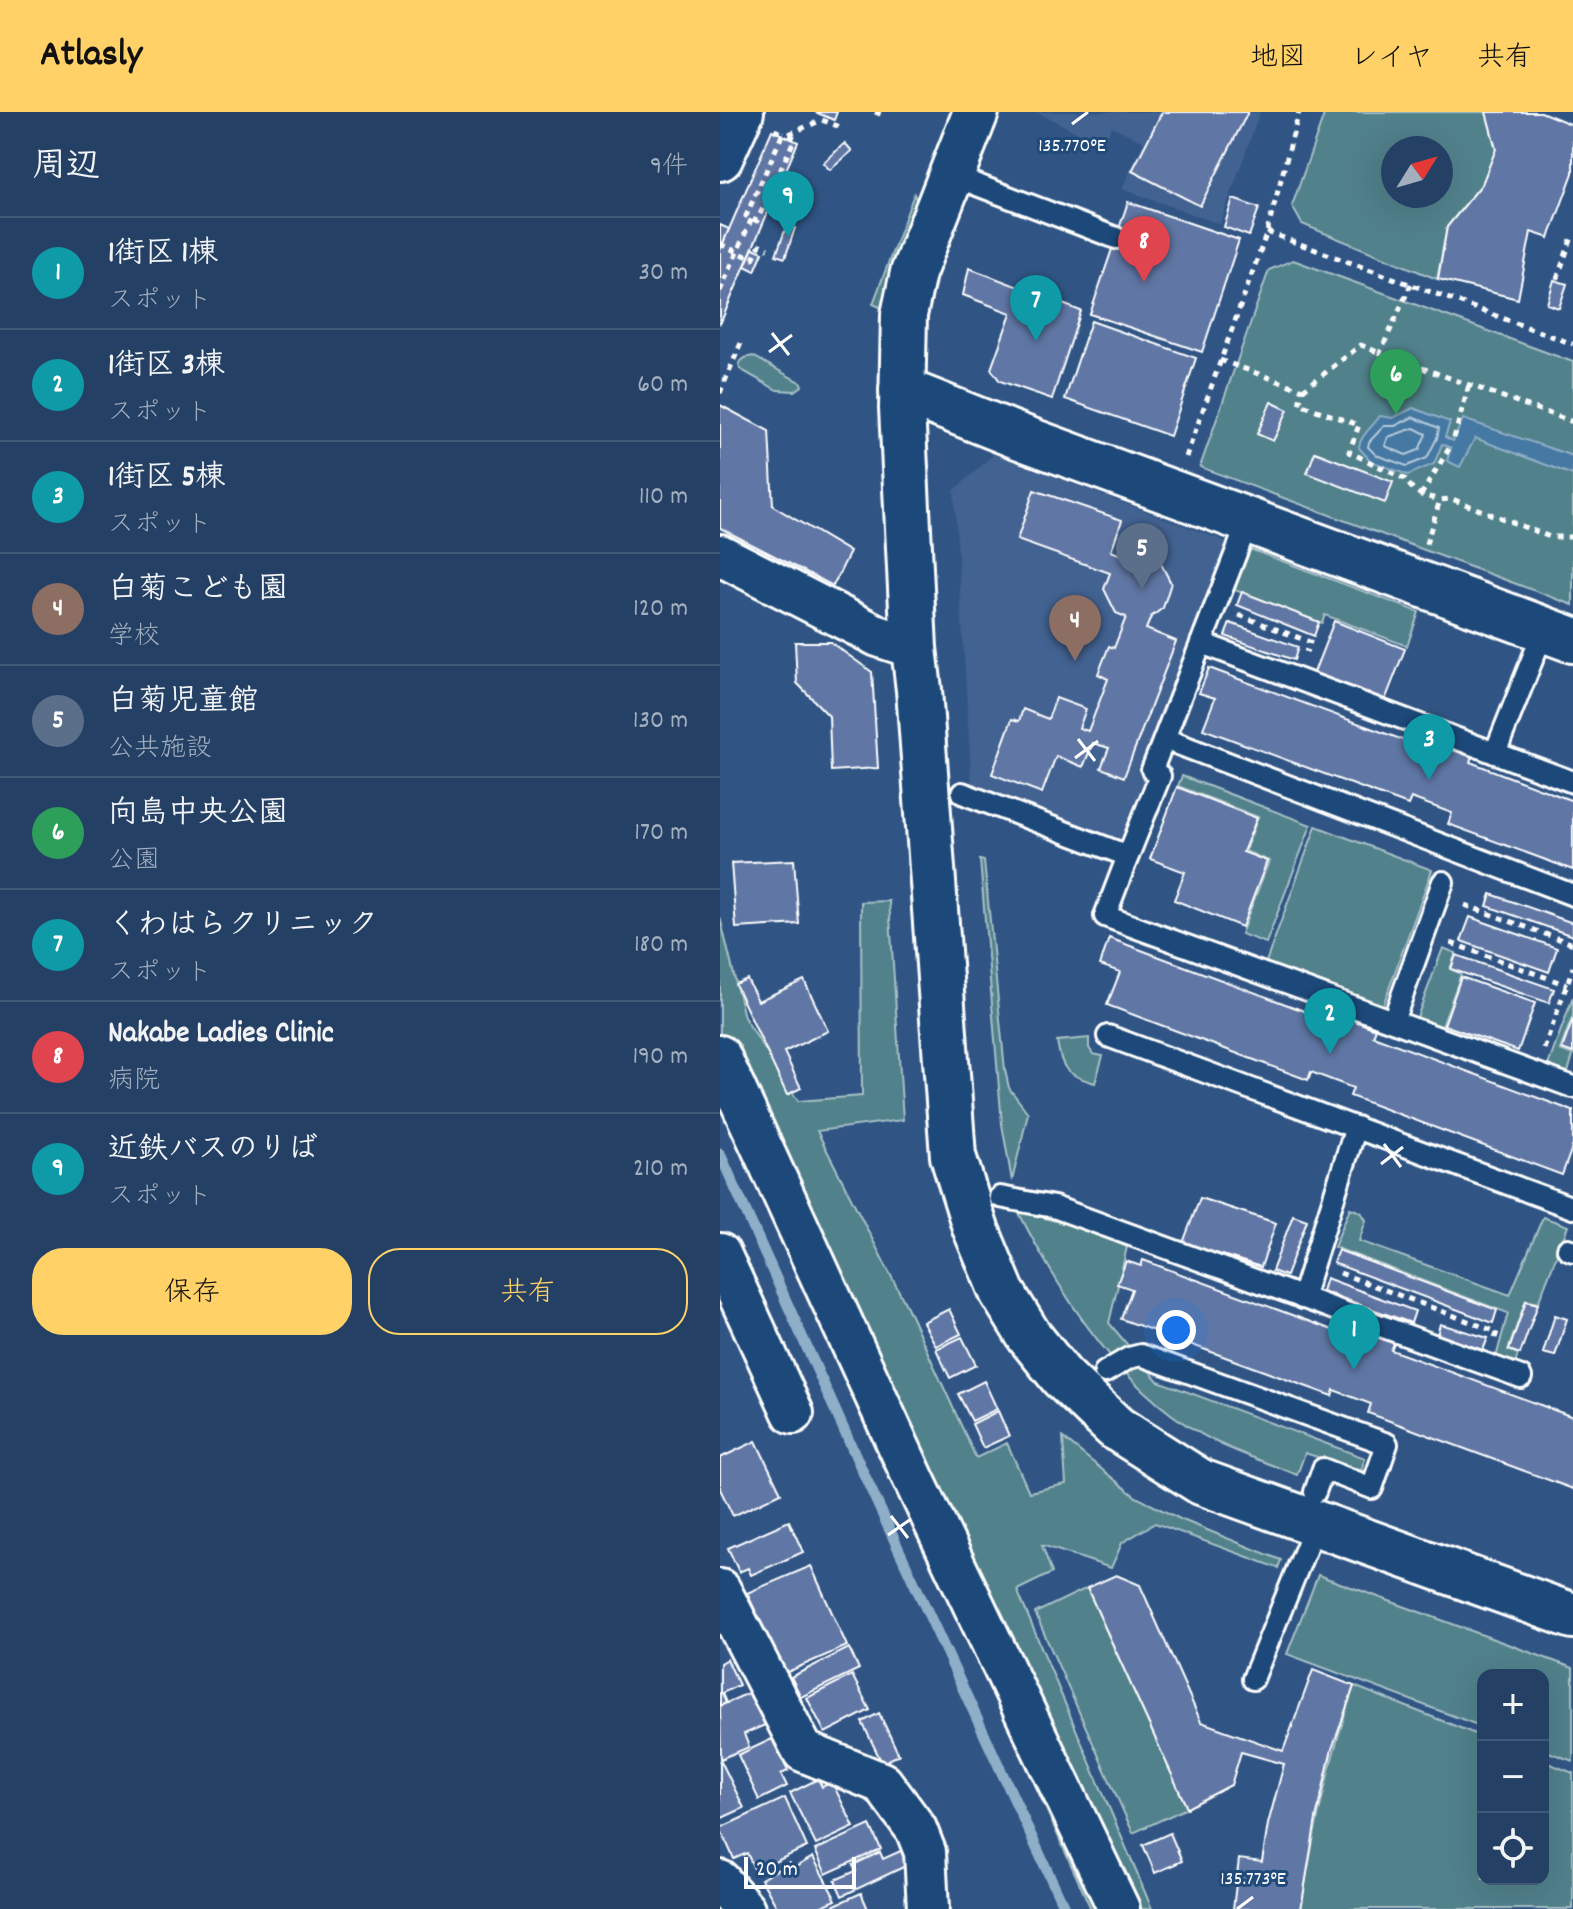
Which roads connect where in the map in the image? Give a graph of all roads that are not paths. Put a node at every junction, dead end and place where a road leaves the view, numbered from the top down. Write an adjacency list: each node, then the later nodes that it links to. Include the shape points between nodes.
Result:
1 (741, 112): 3 (street)
2 (976, 112): 4 (street)
3 (720, 158)
4 (951, 175): 5 (lane); 6 (street, via 910,287)
5 (1116, 238)
6 (902, 390): 10 (street); 11 (street)
7 (1241, 540): 9 (lane)
8 (720, 555): 11 (street, via 878,636)
9 (1201, 643): 12 (lane); 13 (lane)
10 (1554, 645): 13 (lane)
11 (914, 648): 31 (street, via 953,1156 1002,1292 1062,1377 1116,1428 1201,1482)
12 (1165, 739): 16 (lane, via 1152,770 1160,776); 18 (lane)
13 (1495, 753): 14 (lane)
14 (1573, 782)
15 (962, 793): 16 (lane)
16 (1128, 856): 19 (lane, via 1105,916)
17 (1440, 889): 19 (lane)
18 (1573, 895)
19 (1393, 1021): 22 (lane)
20 (1108, 1036): 23 (lane)
21 (720, 1056): 38 (street)
22 (1573, 1087)
23 (1356, 1127): 25 (lane); 27 (lane)
24 (1000, 1197): 27 (lane, via 1054,1207)
25 (1573, 1208)
26 (720, 1254): 30 (street)
27 (1302, 1298): 29 (lane)
28 (1105, 1372): 31 (lane, via 1141,1355 1387,1444 1372,1488 1323,1469)
29 (1521, 1377)
30 (793, 1413)
31 (1316, 1508): 33 (street); 34 (lane)
32 (720, 1590): 37 (street, via 803,1751 882,1783 916,1829 925,1852)
33 (1573, 1616)
34 (1253, 1679)
35 (720, 1881): 36 (street)
36 (744, 1909)
37 (928, 1909)
38 (1119, 1909)

